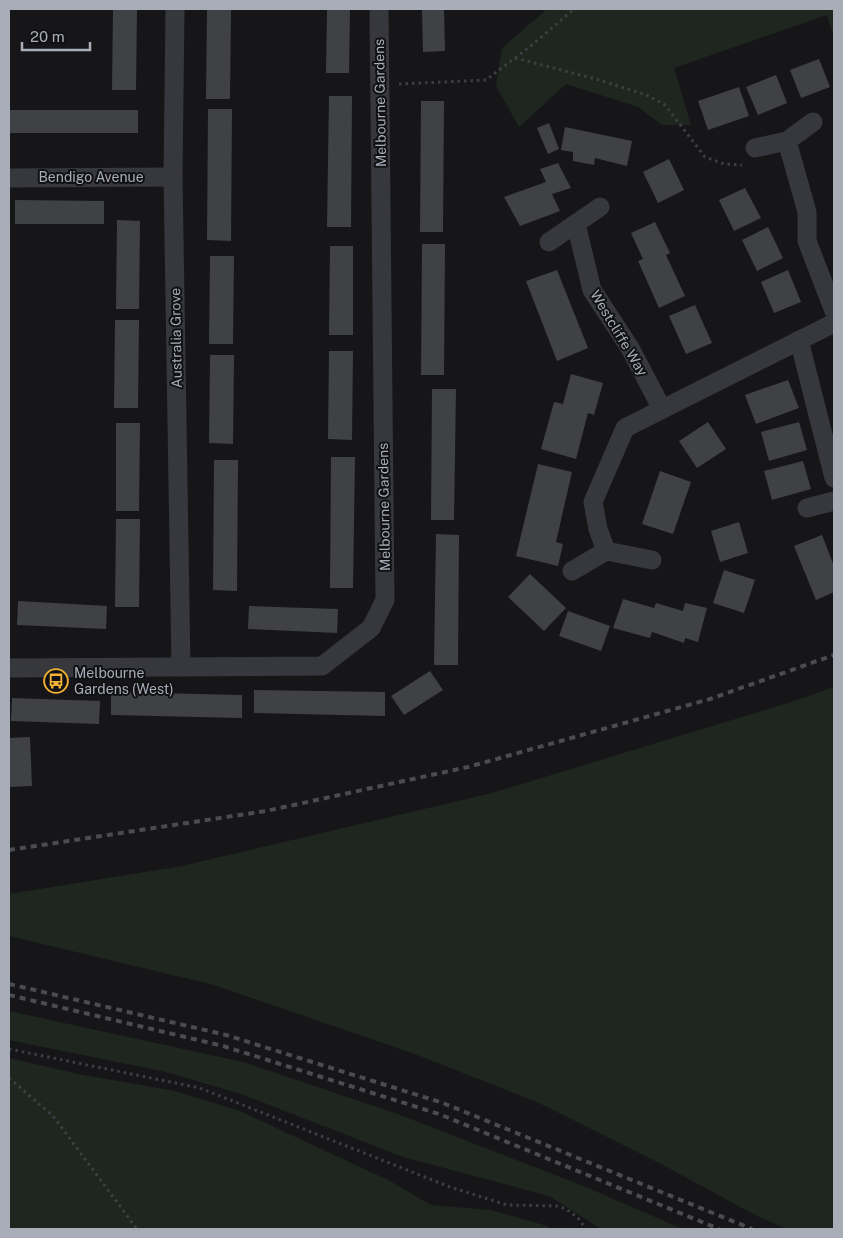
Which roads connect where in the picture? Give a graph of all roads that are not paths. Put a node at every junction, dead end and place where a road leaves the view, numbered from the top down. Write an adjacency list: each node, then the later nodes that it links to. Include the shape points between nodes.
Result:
1 (176, 9): 6 (street, Australia Grove)
2 (379, 9): 21 (street, Melbourne Gardens, via 385,600 370,628 322,666)
3 (813, 122): 4 (street)
4 (787, 141): 5 (street); 11 (street, via 807,212 807,241)
5 (753, 157)
6 (173, 177): 7 (street, Bendigo Avenue); 21 (street, Australia Grove)
7 (9, 178)
8 (600, 207): 9 (street)
9 (576, 224): 10 (street); 14 (street, Westcliffe Way, via 592,290 630,348)
10 (549, 242)
11 (834, 311)
12 (834, 323): 13 (street)
13 (799, 340): 14 (street); 15 (street)
14 (662, 409): 18 (street, via 626,428 593,502)
15 (834, 478)
16 (834, 501): 17 (street)
17 (807, 508)
18 (606, 551): 19 (street); 20 (street)
19 (652, 560)
20 (572, 571)
21 (182, 666): 22 (street, Melbourne Gardens)
22 (9, 668)

